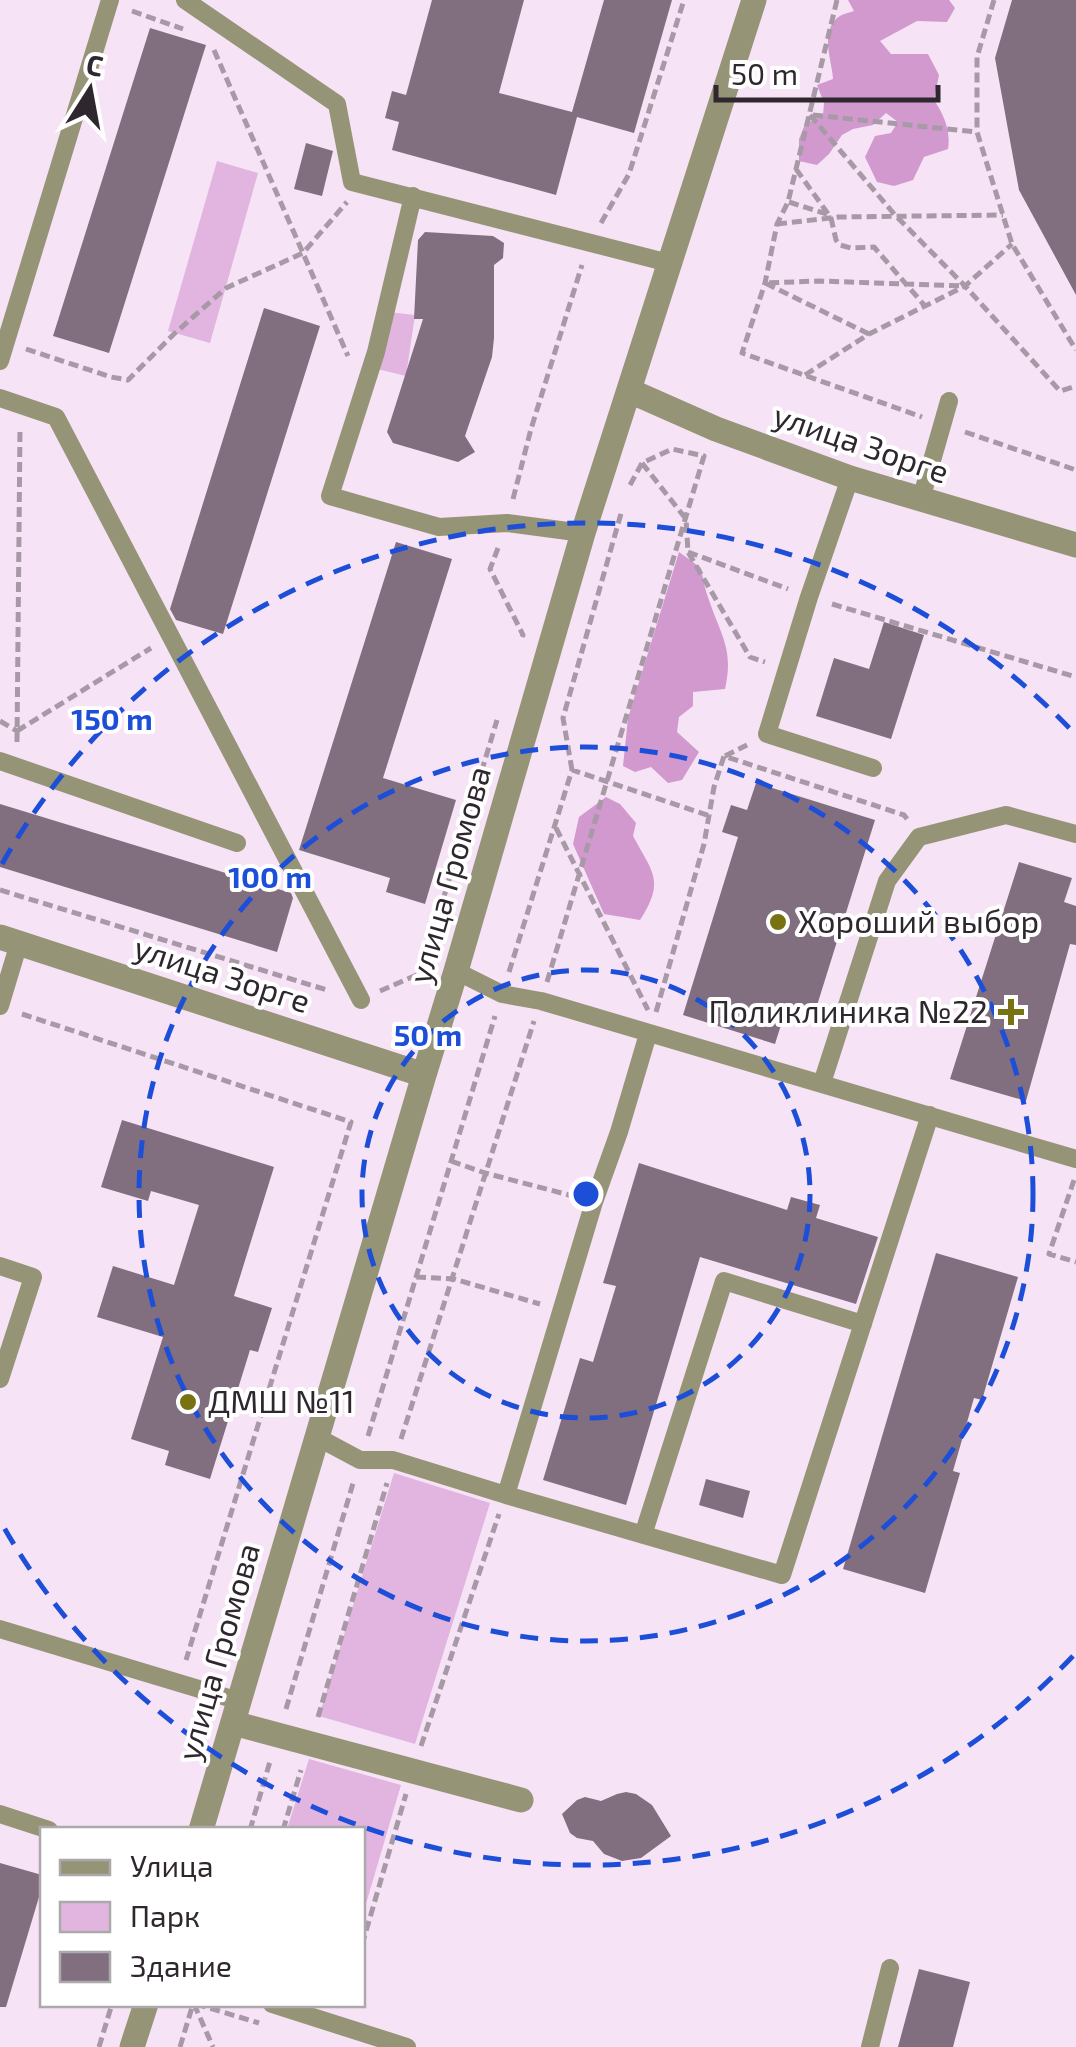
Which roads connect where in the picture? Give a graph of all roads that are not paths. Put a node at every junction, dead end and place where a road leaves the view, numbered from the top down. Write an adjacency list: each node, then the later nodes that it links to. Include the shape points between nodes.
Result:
1 (185, 0): 4 (lane, via 337,104 352,182)
2 (754, 0): 5 (street, улица Громова)
3 (110, 2): 6 (lane)
4 (412, 196): 5 (lane); 12 (lane, via 376,352 330,496 439,527 507,522)
5 (669, 263): 7 (street, улица Громова)
6 (0, 361)
7 (630, 391): 10 (street, улица Зорге); 12 (street, улица Громова)
8 (0, 398): 20 (lane, via 56,417)
9 (949, 401): 11 (lane)
10 (850, 478): 11 (street, улица Зорге); 15 (lane, via 768,734)
11 (921, 500): 13 (street, улица Зорге)
12 (583, 533): 19 (street, улица Громова)
13 (1076, 545)
14 (0, 761): 17 (lane)
15 (873, 768)
16 (1076, 834): 24 (lane, via 1006,815 919,836 888,880)
17 (237, 843)
18 (9, 940): 21 (lane); 23 (street, улица Зорге)
19 (456, 971): 22 (lane, via 502,994); 23 (street, улица Громова)
20 (360, 1000)
21 (0, 1006)
22 (648, 1034): 24 (lane); 31 (lane)
23 (424, 1074): 30 (street, улица Громова)
24 (822, 1082): 25 (lane)
25 (930, 1115): 26 (lane); 28 (lane)
26 (1076, 1159)
27 (0, 1266): 29 (lane, via 33,1277)
28 (863, 1324): 32 (lane, via 782,1575); 32 (lane, via 724,1281)
29 (0, 1380)
30 (317, 1438): 31 (lane, via 360,1460 394,1460); 34 (street, улица Громова)
31 (506, 1495): 32 (lane)
32 (644, 1535)
33 (0, 1629): 34 (lane, via 179,1683)
34 (236, 1712): 35 (street, via 278,1734); 38 (street, улица Громова)
35 (521, 1800)
36 (0, 1814): 37 (lane)
37 (40, 1827)
38 (202, 1827)
39 (890, 1968): 44 (lane)
40 (145, 2007): 42 (street)
41 (281, 2007): 43 (lane)
42 (132, 2047)
43 (408, 2047)
44 (870, 2047)

